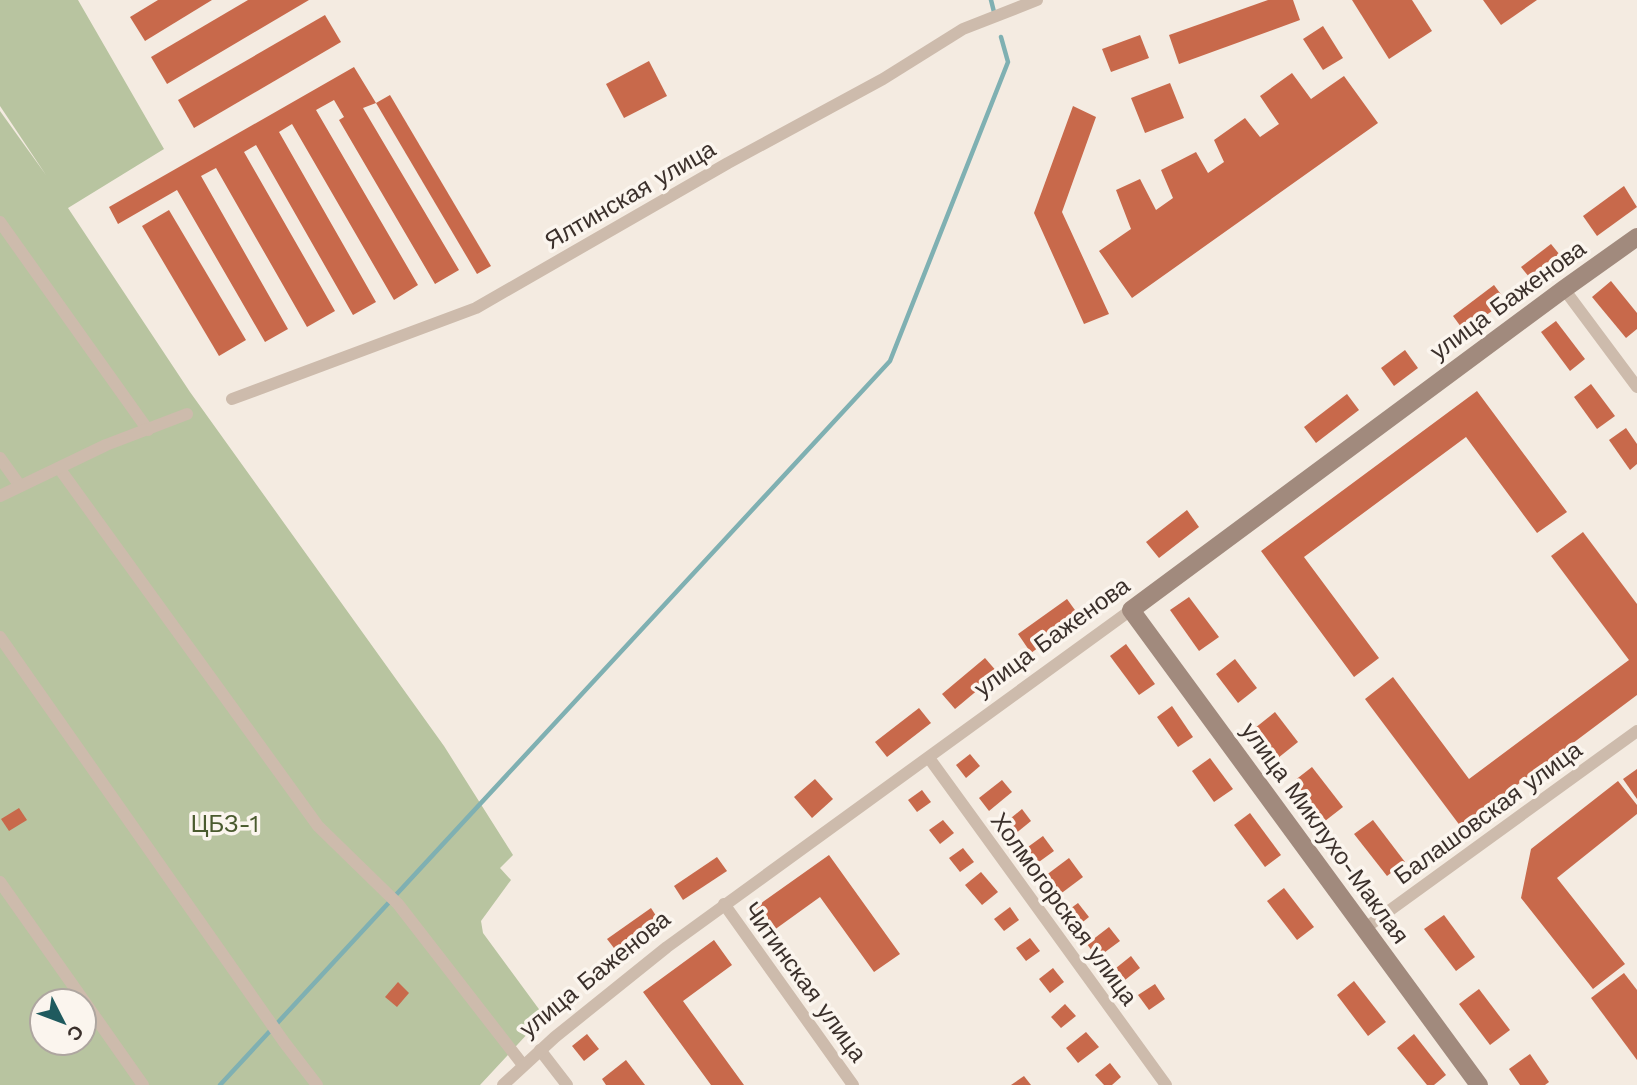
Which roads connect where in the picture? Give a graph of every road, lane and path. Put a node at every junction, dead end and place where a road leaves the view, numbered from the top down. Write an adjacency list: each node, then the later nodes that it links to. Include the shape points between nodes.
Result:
1 (1037, 0): 6 (street, Ялтинская улица, via 962,29 883,79 476,308)
2 (0, 222): 8 (street)
3 (1637, 237): 4 (street, улица Баженова)
4 (1564, 289): 5 (street); 13 (street, улица Баженова)
5 (1637, 387)
6 (232, 399)
7 (187, 414): 8 (street)
8 (148, 430): 10 (street)
9 (0, 458): 11 (street)
10 (59, 468): 11 (street); 23 (street, via 318,826 398,904)
11 (20, 486): 12 (street)
12 (0, 496)
13 (1131, 610): 16 (street, улица Баженова); 19 (street, улица Миклухо-Маклая)
14 (0, 637): 25 (street)
15 (1637, 731): 19 (street, Балашовская улица)
16 (929, 758): 18 (street, улица Баженова); 29 (street, Холмогорская улица)
17 (0, 882): 20 (street)
18 (724, 904): 22 (street, улица Баженова); 28 (street, Читинская улица)
19 (1364, 929): 30 (street, улица Миклухо-Маклая)
20 (74, 987)
21 (98, 1021): 24 (street)
22 (540, 1049): 23 (street, улица Баженова); 27 (street)
23 (523, 1065): 26 (street, улица Баженова)
24 (143, 1085)
25 (317, 1085)
26 (503, 1085)
27 (566, 1085)
28 (853, 1085)
29 (1165, 1085)
30 (1479, 1085)

